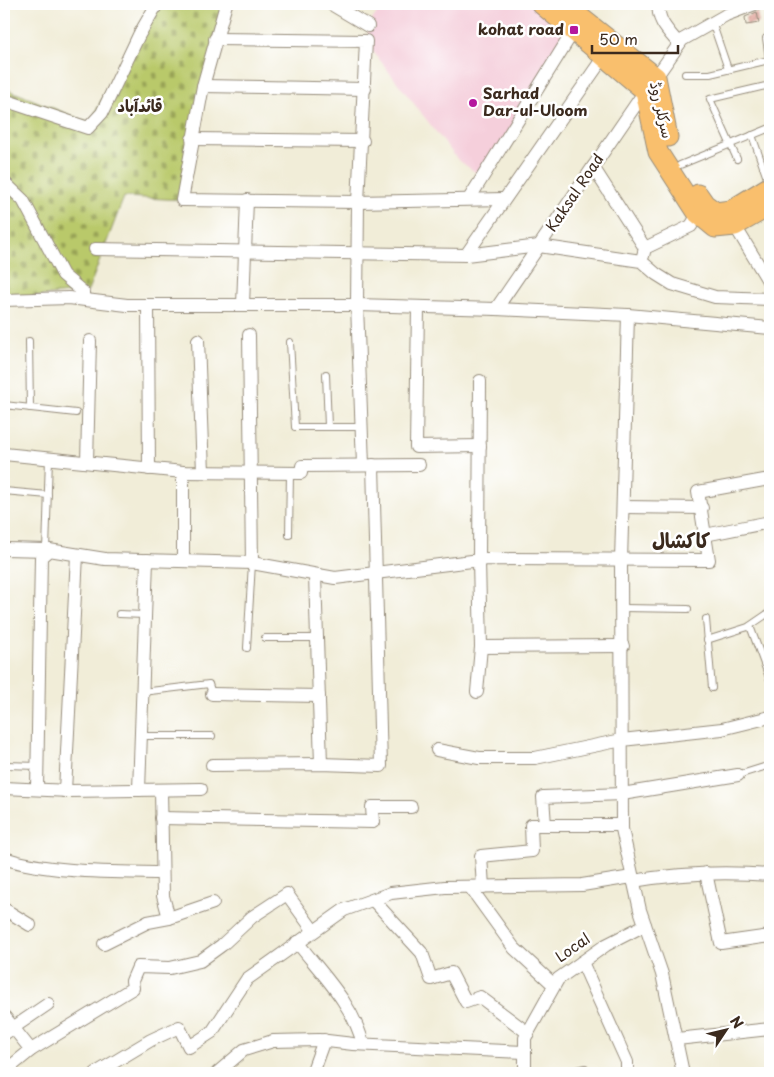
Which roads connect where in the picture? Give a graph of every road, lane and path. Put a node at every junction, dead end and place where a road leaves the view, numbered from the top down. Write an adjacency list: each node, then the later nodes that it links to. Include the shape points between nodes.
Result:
1 (157, 4): 22 (street, via 139,34 102,113 88,128)
2 (226, 4): 12 (street)
3 (331, 4): 9 (street)
4 (541, 4): 10 (main road)
5 (564, 4): 18 (main road, سرکلر روڈ)
6 (659, 4): 13 (street, via 658,12 663,24)
7 (755, 4): 8 (street, Kaksal Road)
8 (712, 22): 13 (street, Kaksal Road); 16 (lane)
9 (368, 26)
10 (574, 30): 14 (main road); 33 (street)
11 (770, 36): 15 (lane, via 766,38)
12 (215, 39): 19 (street); 21 (street, via 366,41)
13 (679, 44): 18 (street, Kaksal Road)
14 (605, 55): 18 (main road); 34 (street)
15 (770, 63): 16 (lane)
16 (728, 69): 17 (lane, via 710,74)
17 (685, 74)
18 (651, 84): 29 (main road, سرکلر روڈ, via 670,148); 30 (street, Kaksal Road); 38 (main road, via 658,152)
19 (203, 86): 21 (street); 25 (street)
20 (770, 86): 27 (lane, via 710,99)
21 (365, 88): 26 (street)
22 (4, 100)
23 (770, 128): 24 (lane)
24 (752, 136): 27 (lane); 32 (lane)
25 (192, 139): 26 (street); 35 (street, via 182,200)
26 (363, 141): 36 (street)
27 (730, 146): 28 (lane); 29 (lane)
28 (737, 159)
29 (680, 166): 38 (main road, سرکلر روڈ)
30 (593, 167): 40 (street, Kaksal Road); 41 (street)
31 (4, 182): 49 (street, via 23,200 63,275 83,292)
32 (770, 186): 38 (main road, via 731,210)
33 (469, 199): 34 (street); 36 (street)
34 (504, 199): 45 (street)
35 (247, 200): 36 (street); 43 (street)
36 (358, 202): 44 (street)
37 (770, 206): 39 (main road)
38 (701, 209): 39 (main road, via 715,228); 41 (street, via 691,226)
39 (734, 226): 47 (street)
40 (539, 246): 45 (street); 46 (street); 55 (street, Kaksal Road)
41 (645, 248): 46 (street)
42 (95, 249): 43 (street)
43 (245, 252): 44 (street); 52 (street)
44 (358, 255): 45 (street); 53 (street)
45 (466, 255)
46 (641, 261): 50 (street, via 672,284 715,297)
47 (770, 284)
48 (4, 300): 49 (street)
49 (83, 300): 51 (street)
50 (770, 300)
51 (148, 305): 52 (street); 76 (street)
52 (243, 305): 53 (street)
53 (357, 305): 54 (street); 69 (street)
54 (418, 307): 55 (street); 70 (street, via 416,447)
55 (496, 309): 56 (street)
56 (628, 315): 57 (street); 84 (street)
57 (770, 328)
58 (249, 335): 79 (street)
59 (198, 340): 78 (street)
60 (29, 341): 66 (lane)
61 (90, 341): 73 (street)
62 (290, 342): 68 (lane, via 295,427)
63 (326, 374): 68 (lane)
64 (480, 381): 70 (street)
65 (4, 405): 66 (lane)
66 (30, 408): 67 (lane)
67 (76, 414)
68 (328, 427): 69 (lane)
69 (362, 427): 74 (street)
70 (480, 446): 94 (street)
71 (4, 454): 72 (street)
72 (49, 458): 73 (street); 83 (lane)
73 (87, 462): 76 (street)
74 (368, 465): 75 (street); 80 (street, via 302,466 301,473); 97 (street)
75 (419, 465)
76 (149, 468): 77 (street)
77 (183, 472): 78 (street); 93 (street)
78 (203, 472): 79 (street)
79 (251, 472): 80 (street); 96 (street)
80 (290, 473): 87 (lane)
81 (770, 479): 85 (street, via 698,492)
82 (4, 491): 83 (lane)
83 (48, 496): 90 (lane)
84 (624, 507): 85 (street); 95 (street)
85 (702, 508): 88 (street)
86 (770, 522): 88 (street)
87 (289, 535)
88 (705, 535): 95 (street, via 709,560)
89 (4, 549): 90 (street)
90 (48, 550): 91 (street); 127 (street, via 41,557)
91 (77, 555): 92 (street); 134 (street)
92 (147, 560): 93 (street); 103 (street)
93 (183, 560): 96 (street)
94 (479, 561): 95 (street); 97 (street); 110 (street)
95 (621, 561): 99 (street)
96 (252, 563): 98 (street); 111 (lane)
97 (374, 573): 98 (street, via 335,578); 123 (street, via 381,766)
98 (315, 574): 107 (street)
99 (623, 608): 100 (lane); 109 (street)
100 (688, 609)
101 (770, 612): 105 (lane)
102 (119, 614): 103 (lane)
103 (145, 615): 114 (street)
104 (706, 619): 108 (lane)
105 (750, 626): 108 (lane); 112 (lane)
106 (265, 638): 107 (lane)
107 (316, 638): 117 (street)
108 (707, 640): 113 (lane)
109 (623, 646): 110 (street); 121 (street)
110 (481, 647): 115 (street)
111 (247, 648)
112 (770, 680)
113 (712, 688)
114 (142, 692): 116 (lane, via 209,684); 119 (street)
115 (477, 692)
116 (212, 694): 117 (street)
117 (319, 696): 123 (street)
118 (770, 717): 121 (street, via 722,729)
119 (141, 736): 120 (lane); 132 (street)
120 (212, 736)
121 (622, 740): 122 (street, via 535,758 479,758); 135 (street)
122 (437, 750)
123 (321, 764): 125 (street)
124 (6, 765): 127 (lane)
125 (212, 765)
126 (770, 765): 128 (lane)
127 (38, 766): 130 (street)
128 (738, 775): 135 (street)
129 (4, 788): 130 (street)
130 (37, 789): 134 (street)
131 (201, 789): 133 (street)
132 (139, 790): 133 (street); 134 (street)
133 (161, 790): 137 (street)
134 (65, 791)
135 (622, 794): 138 (street, via 543,797); 139 (street)
136 (411, 806): 137 (street, via 372,807 373,822)
137 (161, 818): 141 (street)
138 (545, 825): 139 (street); 146 (street, via 531,825 532,851 482,856)
139 (622, 825): 144 (street)
140 (4, 858): 141 (street, via 20,864)
141 (162, 873): 150 (street, via 163,896)
142 (706, 873): 143 (street); 144 (street); 154 (street, via 721,943)
143 (770, 875)
144 (633, 879): 146 (street, via 582,885); 152 (street)
145 (470, 887): 146 (street); 147 (street, via 391,893); 158 (street, via 514,948)
146 (483, 887)
147 (373, 900): 153 (street, via 344,910); 163 (street, via 422,953 431,979 451,973 466,1002 480,997)
148 (213, 902): 150 (street)
149 (4, 909): 151 (street)
150 (169, 918): 156 (street, via 148,922)
151 (30, 924)
152 (645, 926): 157 (street, Local, via 606,945); 164 (street, via 662,974)
153 (313, 930): 155 (street); 167 (street, via 287,894 252,917 200,961 170,968 138,967 132,981 134,988)
154 (770, 936)
155 (297, 942): 166 (street, via 344,1000); 171 (street, via 247,979 212,1032 189,1048 179,1027)
156 (104, 944)
157 (582, 962): 158 (street, Local); 176 (street, via 627,1062)
158 (554, 985): 163 (street, Local)
159 (48, 1004): 162 (street)
160 (4, 1016): 162 (street)
161 (770, 1029): 164 (street)
162 (9, 1031): 167 (street)
163 (528, 1033): 168 (street, Local)
164 (677, 1039): 177 (street)
165 (324, 1040): 166 (street); 172 (street, via 273,1041 244,1050); 173 (street)
166 (363, 1044): 168 (street)
167 (31, 1050): 170 (street)
168 (524, 1052): 174 (street, Local)
169 (585, 1068): 175 (lane)
170 (4, 1072)
171 (96, 1073)
172 (217, 1073)
173 (312, 1073)
174 (525, 1073)
175 (564, 1073)
176 (627, 1073)
177 (683, 1073)

